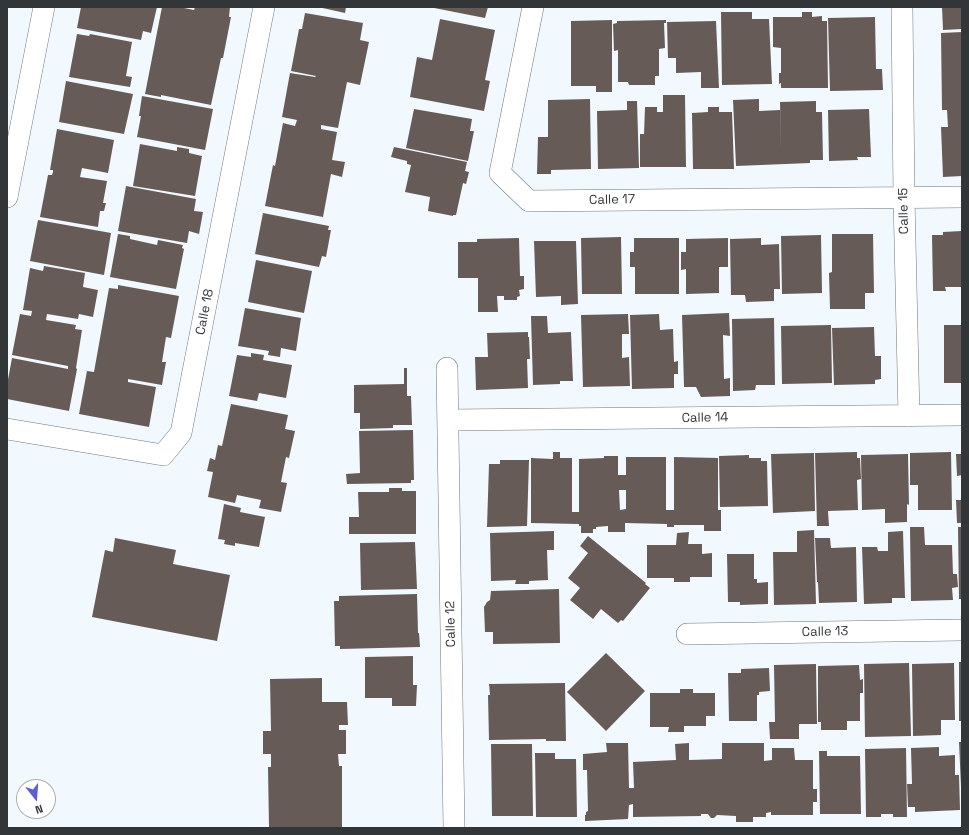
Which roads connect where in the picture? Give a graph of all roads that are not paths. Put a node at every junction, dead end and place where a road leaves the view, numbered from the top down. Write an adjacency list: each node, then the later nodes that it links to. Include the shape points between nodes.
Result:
1 (44, 7): 5 (street)
2 (264, 7): 12 (street, Calle 18, via 181,433 163,455)
3 (533, 7): 6 (street, Calle 17, via 500,173 529,201)
4 (902, 7): 6 (street, Calle 15)
5 (7, 197)
6 (904, 197): 7 (street); 10 (street, Calle 15)
7 (962, 197)
8 (447, 368): 11 (street, Calle 12)
9 (962, 414): 10 (street, Calle 14)
10 (909, 416): 11 (street, Calle 14)
11 (448, 420): 15 (street, Calle 12)
12 (7, 429)
13 (962, 630): 14 (street, Calle 13)
14 (687, 634)
15 (454, 828)

